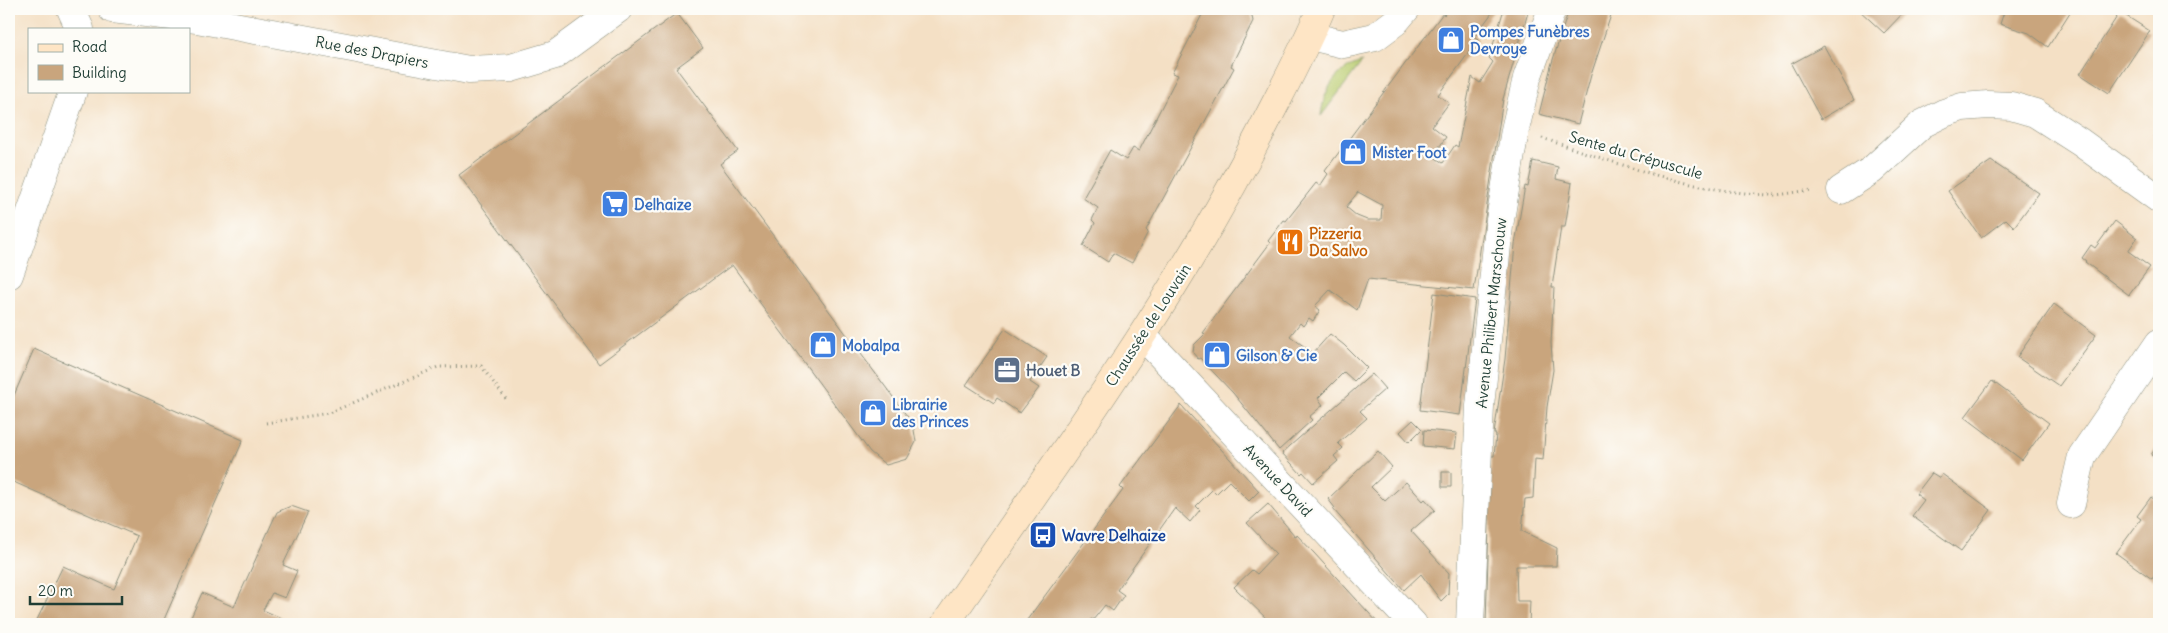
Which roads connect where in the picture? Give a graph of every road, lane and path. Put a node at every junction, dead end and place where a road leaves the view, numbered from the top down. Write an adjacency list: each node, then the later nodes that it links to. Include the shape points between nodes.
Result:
1 (71, 9): 7 (street)
2 (112, 9): 3 (street, Rue des Drapiers, via 197,19 469,70 511,68 555,55)
3 (618, 9)
4 (1321, 9): 8 (main road, Chaussée de Louvain)
5 (1406, 9): 8 (street, via 1375,37 1342,44)
6 (1552, 9): 10 (street, Avenue Philibert Marschouw, via 1527,78)
7 (80, 28)
8 (1310, 36): 14 (main road, Chaussée de Louvain, via 1237,180)
9 (73, 92): 13 (street)
10 (1515, 130): 11 (path, Sente du Crépuscule, via 1698,186 1772,195); 21 (street, Avenue Philibert Marschouw, via 1499,226 1480,406)
11 (1841, 190): 12 (street, via 1872,170 1922,124 1962,107 1988,105 2011,106 2035,113)
12 (2159, 199)
13 (9, 275)
14 (1143, 336): 19 (main road, Chaussée de Louvain); 20 (street, Avenue David)
15 (2159, 343): 18 (street, via 2082,456)
16 (506, 399): 17 (path, via 481,366 438,367 329,413)
17 (266, 423)
18 (2071, 504)
19 (945, 624)
20 (1413, 624)
21 (1470, 624)

